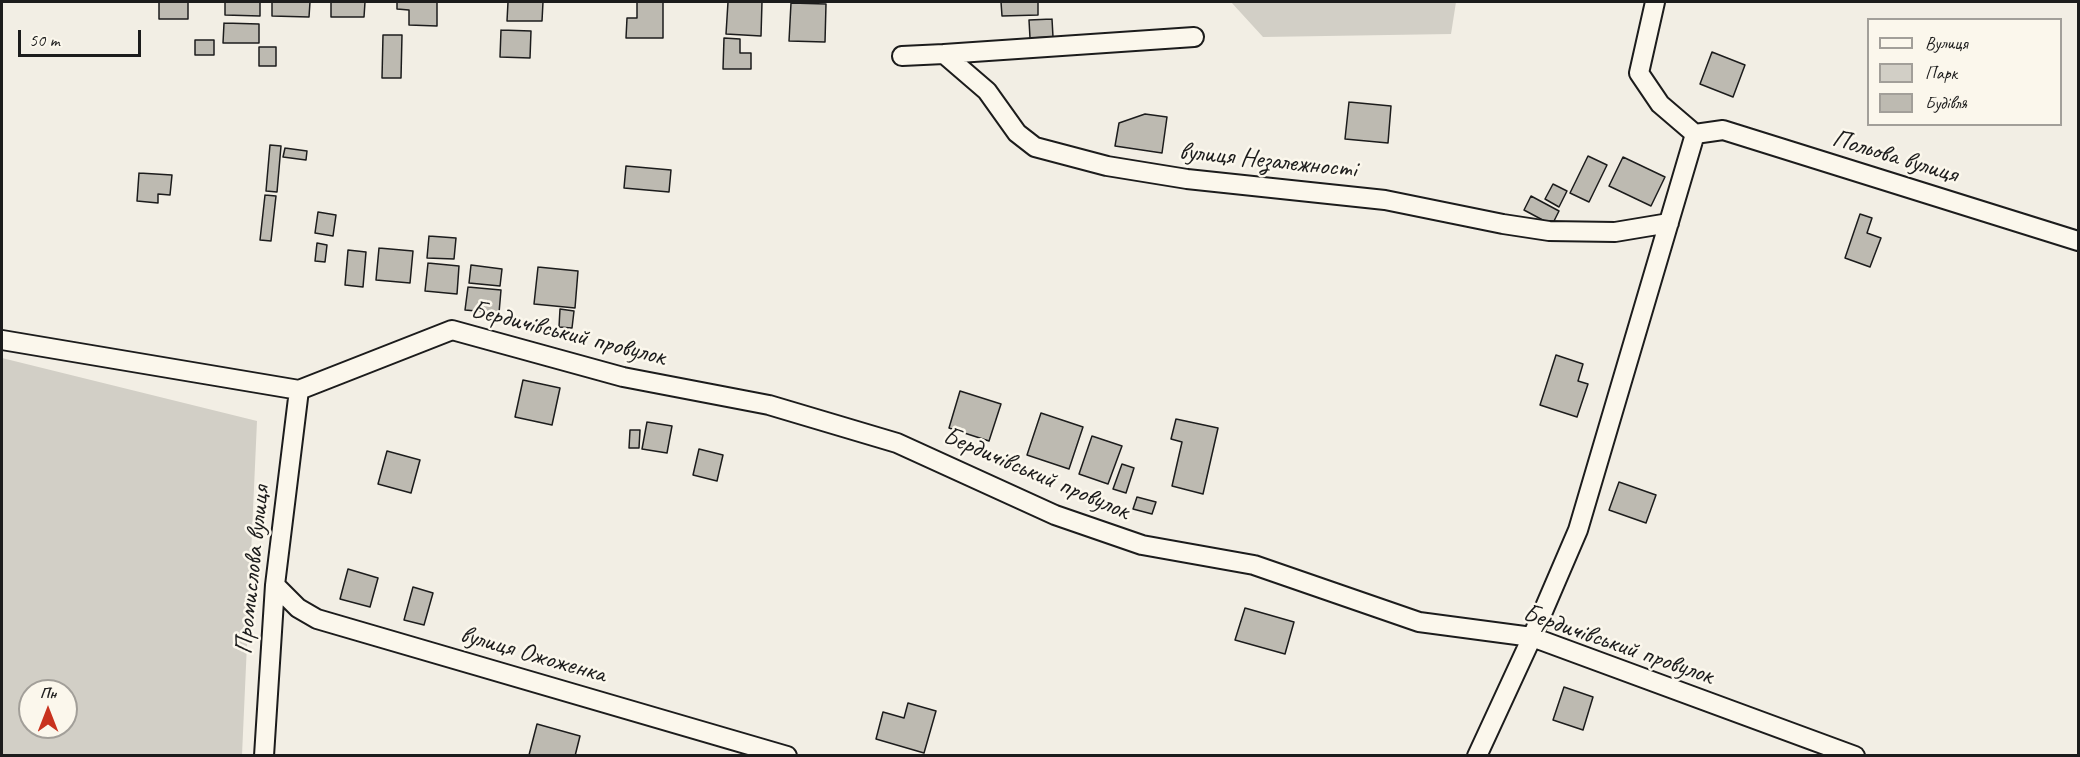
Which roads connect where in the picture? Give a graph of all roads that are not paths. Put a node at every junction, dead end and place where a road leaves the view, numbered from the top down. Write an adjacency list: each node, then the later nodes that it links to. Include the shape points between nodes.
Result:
1 (1655, 2): 5 (street, via 1639,74 1660,104)
2 (1194, 37): 3 (street)
3 (944, 54): 4 (street); 6 (street, вулиця Незалежності, via 987,91 1017,133 1035,147 1058,156 1187,179 1385,200 1549,231 1615,232)
4 (902, 56)
5 (1695, 134): 6 (street); 7 (street, Польова вулиця, via 1723,130)
6 (1669, 223): 11 (street, via 1578,530)
7 (2079, 241)
8 (2, 340): 9 (street)
9 (298, 390): 10 (street, Промислова вулиця); 11 (street, Бердичівський провулок, via 452,330 623,378 769,405 897,443 1055,515 1142,544 1254,565 1419,622)
10 (275, 585): 12 (street, Промислова вулиця); 13 (street, вулиця Ожоженка, via 298,608 317,619)
11 (1532, 637): 14 (street); 15 (street, Бердичівський провулок)
12 (264, 756)
13 (787, 756)
14 (1477, 756)
15 (1855, 756)

